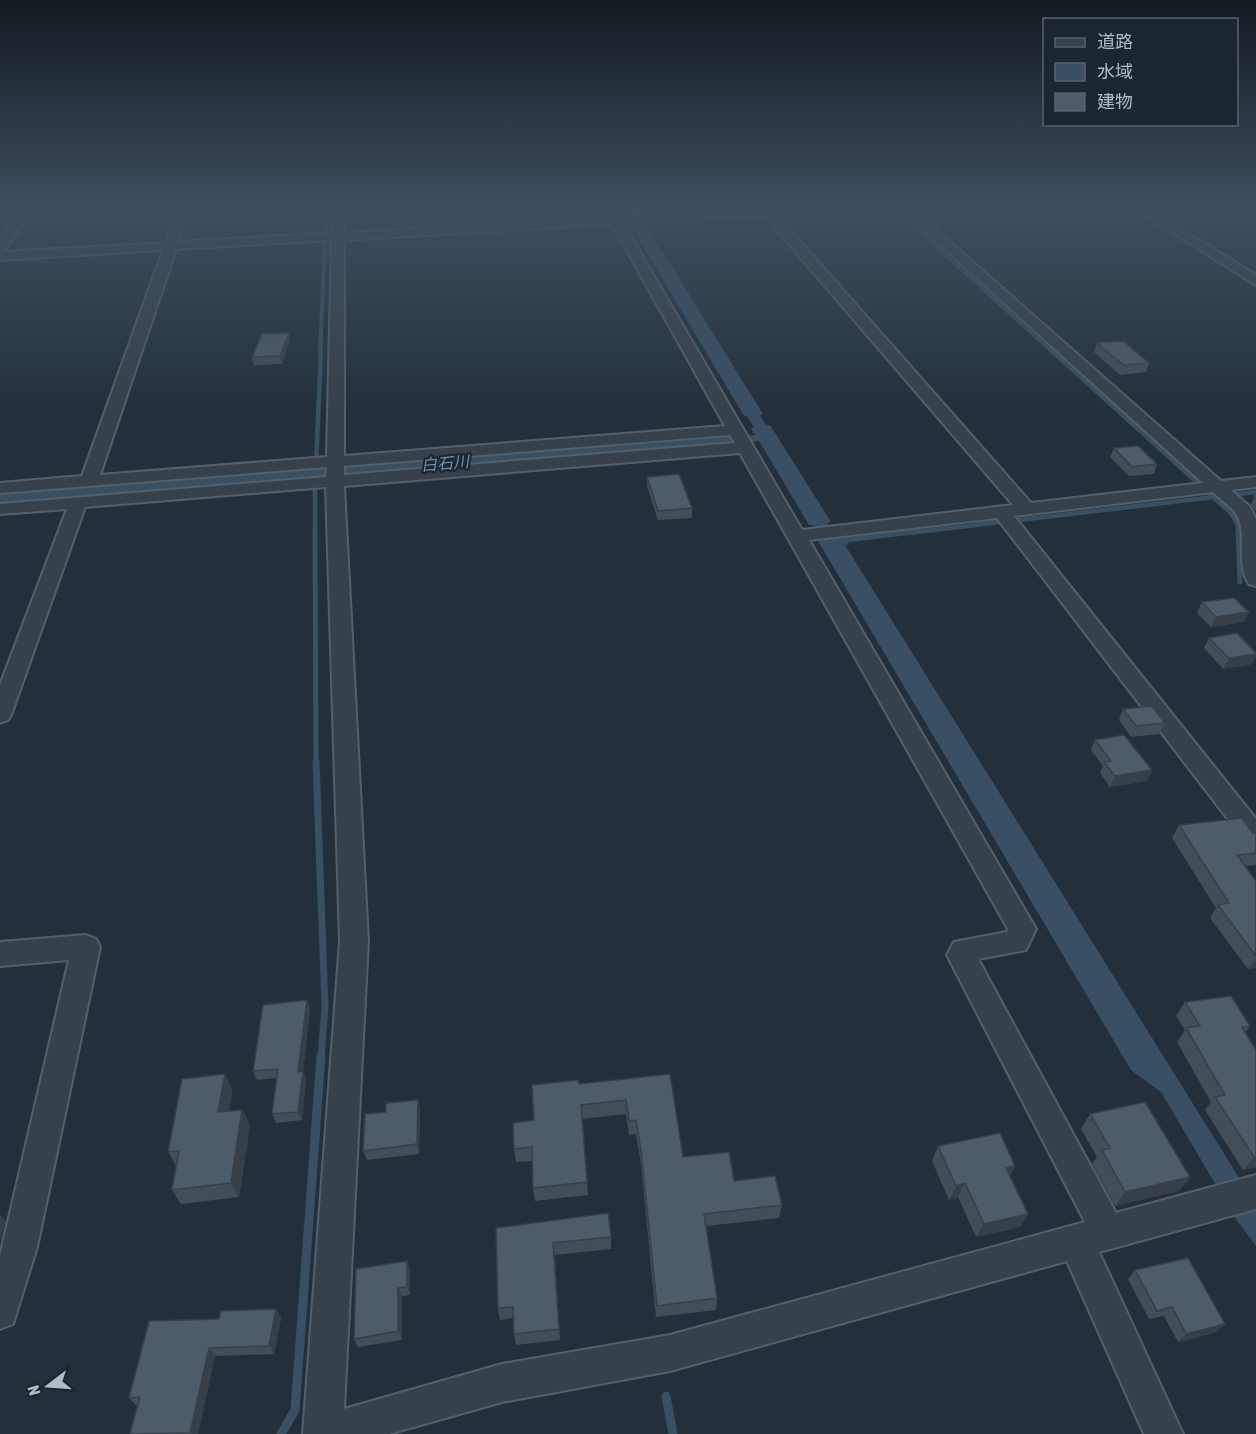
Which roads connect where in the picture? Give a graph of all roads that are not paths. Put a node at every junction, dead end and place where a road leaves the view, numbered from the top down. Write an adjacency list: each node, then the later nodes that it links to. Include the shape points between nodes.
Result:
1 (160, 278): 8 (street)
2 (336, 278): 7 (street)
3 (651, 278): 6 (street)
4 (825, 278): 13 (street)
5 (981, 278): 11 (street)
6 (742, 439): 7 (street); 16 (street)
7 (326, 473): 8 (street); 12 (street); 24 (street, via 354,941)
8 (89, 482): 10 (street)
9 (1256, 482): 11 (street)
10 (0, 488)
11 (1207, 488): 13 (street); 17 (street, via 1244,511 1251,525 1252,572)
12 (78, 503): 14 (street); 18 (street)
13 (1026, 508): 15 (street)
14 (0, 509)
15 (1002, 512): 16 (street); 19 (street)
16 (806, 535): 22 (street, via 1022,928 1016,942 964,950 961,955)
17 (1256, 580)
18 (0, 715)
19 (1256, 837)
20 (0, 954): 23 (street, via 86,947 20,1247)
21 (1255, 1192): 22 (street)
22 (1093, 1238): 24 (street, via 670,1353 502,1383); 25 (street)
23 (0, 1311)
24 (323, 1434)
25 (1164, 1434)

